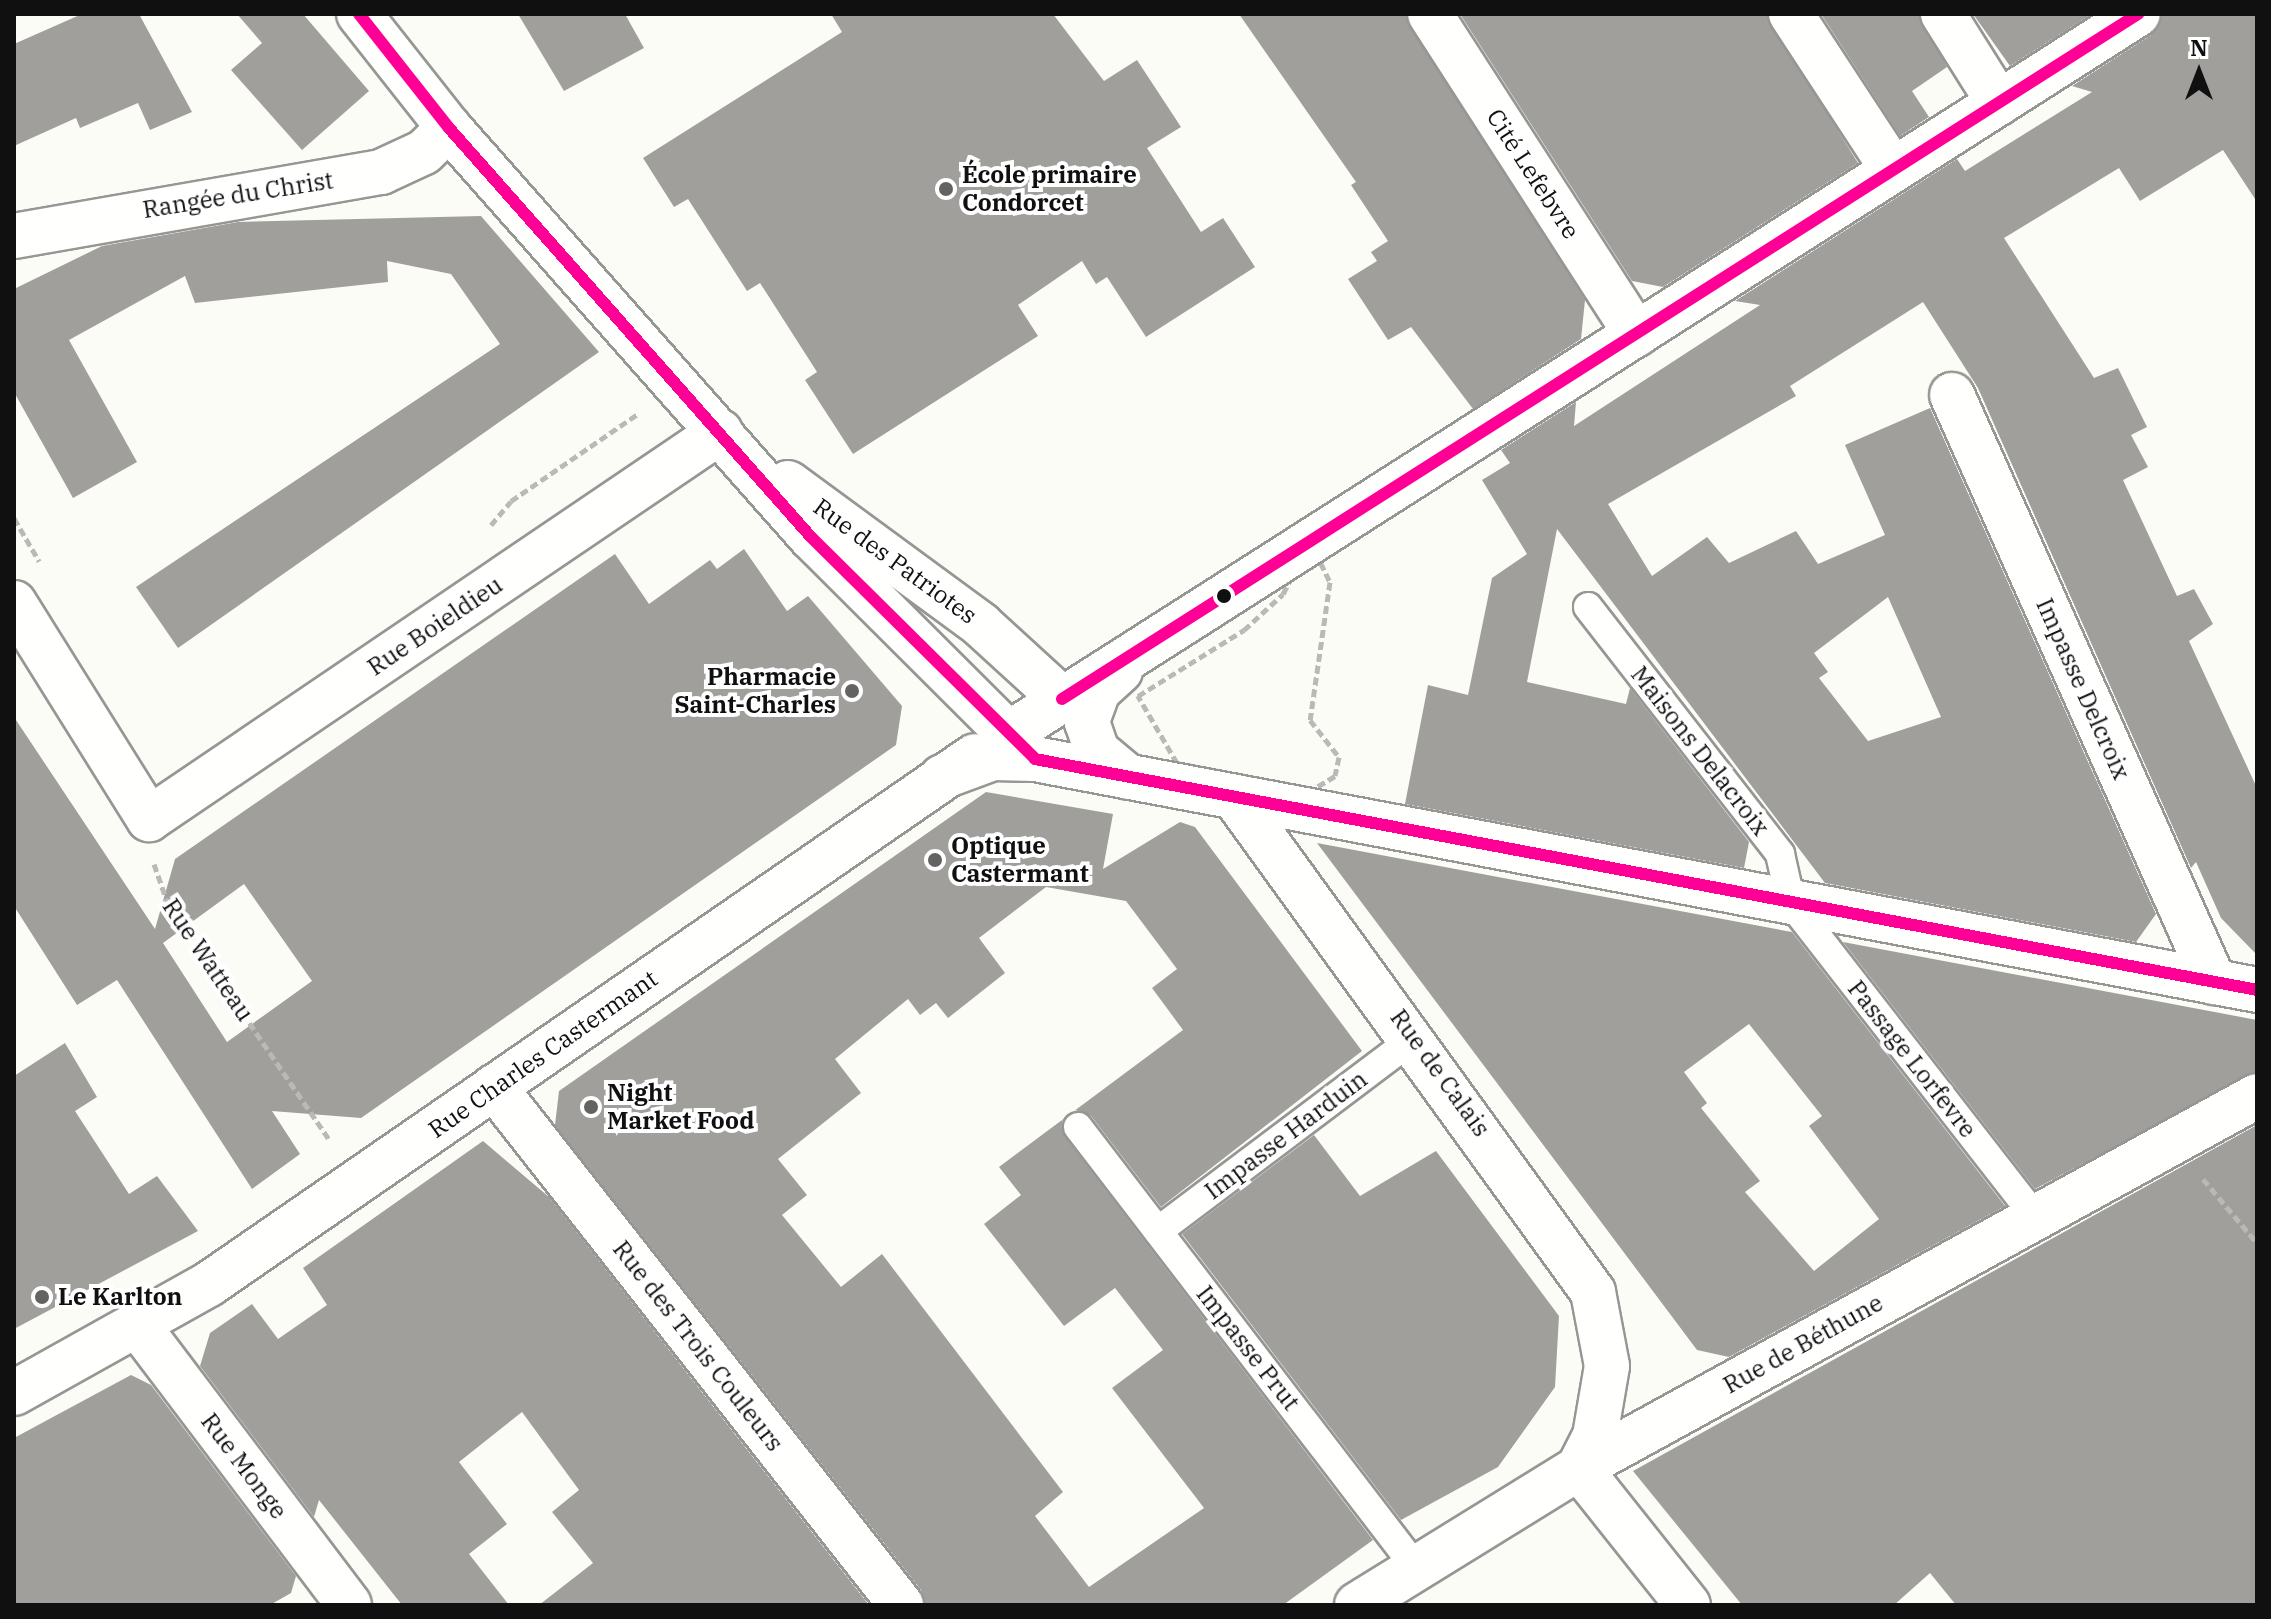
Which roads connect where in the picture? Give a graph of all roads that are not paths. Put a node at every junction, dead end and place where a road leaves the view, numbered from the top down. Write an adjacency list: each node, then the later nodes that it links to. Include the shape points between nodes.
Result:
1 (359, 14): 7 (street, Rue des Patriotes)
2 (1430, 14): 10 (street, Cité Lefebvre)
3 (1791, 14): 8 (street)
4 (1943, 14): 6 (street)
5 (2138, 14): 6 (street)
6 (1999, 103): 8 (street)
7 (449, 128): 9 (street, Rangée du Christ, via 424,152 381,172); 12 (street, Rue des Patriotes)
8 (1893, 170): 10 (street)
9 (14, 236)
10 (1636, 334): 15 (street)
11 (1952, 395): 21 (street, Impasse Delcroix)
12 (720, 432): 13 (street, Rue Boieldieu, via 149,819); 16 (street, Rue des Patriotes, via 992,634); 17 (street, Rue des Patriotes, via 811,537)
13 (14, 603)
14 (1588, 607): 20 (lane, Maisons Delacroix, via 1780,854)
15 (1151, 642): 16 (street); 18 (street, via 1098,691 1087,722 1097,751)
16 (1062, 699): 17 (street)
17 (1021, 747): 18 (street, Rue Charles Castermant); 24 (street, Rue Charles Castermant, via 942,777)
18 (1128, 777): 19 (street, Rue Charles Castermant)
19 (1235, 798): 20 (street, Rue Charles Castermant); 23 (street, Rue de Calais)
20 (1791, 903): 21 (street, Rue Charles Castermant); 27 (lane, Passage Lorfevre)
21 (2214, 982): 22 (street, Rue Charles Castermant)
22 (2257, 990)
23 (1414, 1038): 28 (lane, Impasse Harduin); 30 (street, Rue de Calais, via 1570,1252 1606,1329)
24 (494, 1087): 29 (street, Rue Charles Castermant); 36 (street, Rue des Trois Couleurs)
25 (2257, 1096): 27 (street, Rue de Béthune)
26 (1078, 1127): 28 (lane, Impasse Prut)
27 (2034, 1215): 32 (street, Rue de Béthune)
28 (1158, 1231): 34 (lane, Impasse Prut)
29 (139, 1327): 31 (street, Rue Charles Castermant); 35 (street, Rue Monge)
30 (1607, 1366): 32 (street, via 1637,1399); 33 (street, Rue de Calais, via 1595,1436)
31 (14, 1393)
32 (1681, 1411): 33 (street, Rue de Béthune)
33 (1579, 1468): 34 (street, Rue de Béthune); 38 (street)
34 (1417, 1569): 37 (street, Rue de Béthune)
35 (343, 1603)
36 (901, 1605)
37 (1357, 1605)
38 (1688, 1605)

